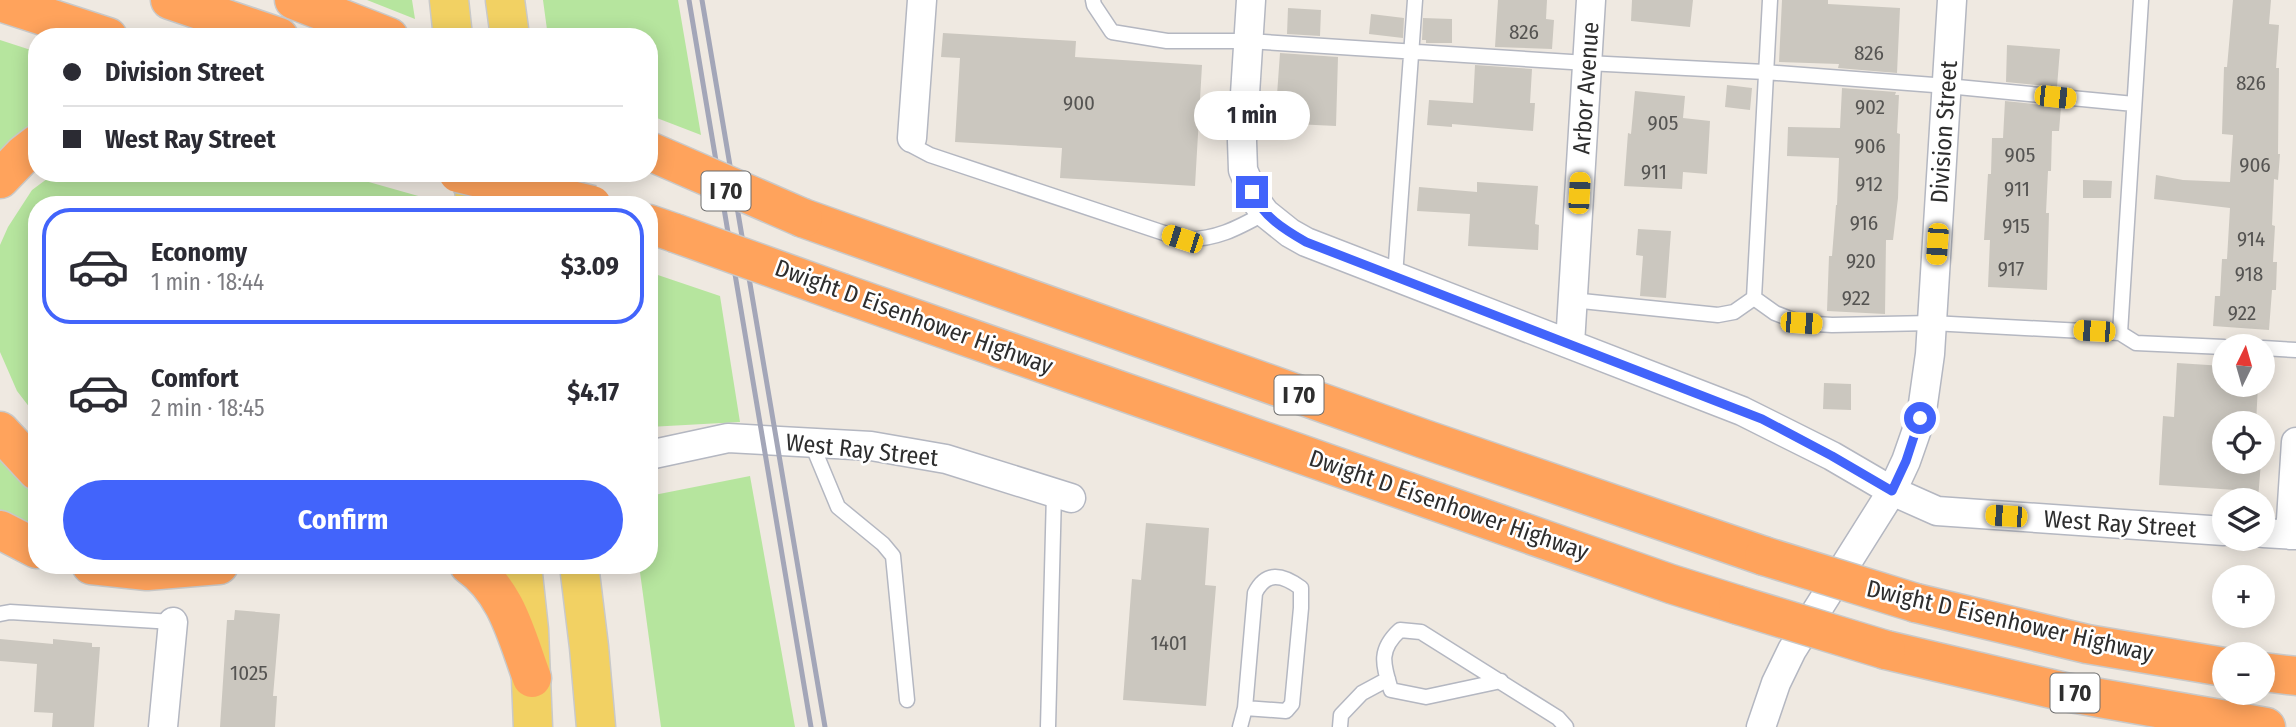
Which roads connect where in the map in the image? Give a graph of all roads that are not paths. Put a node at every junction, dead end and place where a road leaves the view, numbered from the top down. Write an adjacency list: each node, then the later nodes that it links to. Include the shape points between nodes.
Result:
1 (170, 0): 15 (highway)
2 (294, 0): 16 (highway)
3 (449, 0): 17 (main road)
4 (505, 0): 18 (main road)
5 (922, 0): 25 (street)
6 (1093, 0): 19 (lane, via 1112,32 1167,41)
7 (1251, 0): 19 (street)
8 (1415, 0): 20 (lane)
9 (1591, 0): 21 (street, Arbor Avenue)
10 (1770, 0): 22 (lane)
11 (1952, 0): 23 (street, Division Street)
12 (2141, 0): 24 (lane)
13 (0, 2): 14 (highway)
14 (80, 28)
15 (252, 28)
16 (367, 28)
17 (452, 28)
18 (509, 28)
19 (1248, 41): 20 (lane); 34 (street, via 1241,158)
20 (1412, 52): 21 (lane); 37 (lane)
21 (1587, 63): 22 (lane); 39 (street, Arbor Avenue)
22 (1765, 72): 23 (lane); 38 (lane)
23 (1947, 86): 24 (lane); 40 (street, Division Street)
24 (2134, 104): 41 (lane)
25 (912, 138): 34 (lane, via 913,146 930,155 1182,239 1234,231)
26 (28, 152): 29 (highway)
27 (658, 155): 35 (highway, bridge)
28 (658, 166): 35 (highway, Dwight D Eisenhower Highway / I 70, bridge)
29 (0, 179)
30 (496, 182): 32 (highway, bridge)
31 (529, 182): 33 (highway, bridge)
32 (555, 196)
33 (568, 196)
34 (1259, 202): 37 (street, West Ray Street, via 1290,233 1306,242)
35 (819, 224): 62 (highway, Dwight D Eisenhower Highway / I 70, bridge, via 1765,556 1916,603 2087,644)
36 (658, 227): 78 (highway, Dwight D Eisenhower Highway / I 70, bridge, via 1738,605 1886,650 2065,692)
37 (1395, 276): 42 (street, West Ray Street)
38 (1754, 298): 39 (lane, via 1734,312 1718,315); 40 (lane, via 1774,313 1801,323)
39 (1572, 300): 42 (street, Arbor Avenue)
40 (1932, 323): 41 (lane); 51 (street, Division Street, via 1923,407)
41 (2120, 333): 43 (lane, via 2136,343)
42 (1570, 344): 51 (street, West Ray Street, via 1762,419)
43 (2212, 346)
44 (2275, 349): 45 (lane)
45 (2296, 350)
46 (0, 432): 50 (highway)
47 (811, 442): 49 (street, West Ray Street, via 728,438); 52 (street, West Ray Street, via 923,454); 68 (lane, via 838,507 893,556)
48 (2296, 442): 55 (street)
49 (658, 454)
50 (28, 462)
51 (1892, 491): 54 (street, West Ray Street, via 1947,512); 77 (street, Division Street, via 1792,650)
52 (1062, 496): 73 (lane)
53 (0, 530): 56 (highway)
54 (2212, 530)
55 (2283, 534)
56 (28, 544)
57 (479, 574): 65 (highway, via 505,606)
58 (523, 574): 65 (main road)
59 (580, 574): 72 (main road)
60 (0, 614): 61 (lane)
61 (173, 622): 70 (street)
62 (2212, 665)
63 (2275, 674): 64 (highway)
64 (2296, 676)
65 (531, 678): 71 (main road)
66 (1388, 678): 67 (lane, via 1391,690 1426,697); 67 (lane, via 1382,663 1385,651 1388,640 1400,630 1421,632); 75 (lane, via 1362,693 1341,715)
67 (1501, 681): 76 (lane)
68 (907, 699)
69 (1245, 708): 69 (lane, via 1255,593 1267,577 1288,578 1301,587 1292,704 1286,711); 74 (lane)
70 (163, 727)
71 (533, 727)
72 (596, 727)
73 (1048, 727)
74 (1240, 727)
75 (1340, 727)
76 (1566, 727)
77 (1761, 727)
78 (2266, 727)

